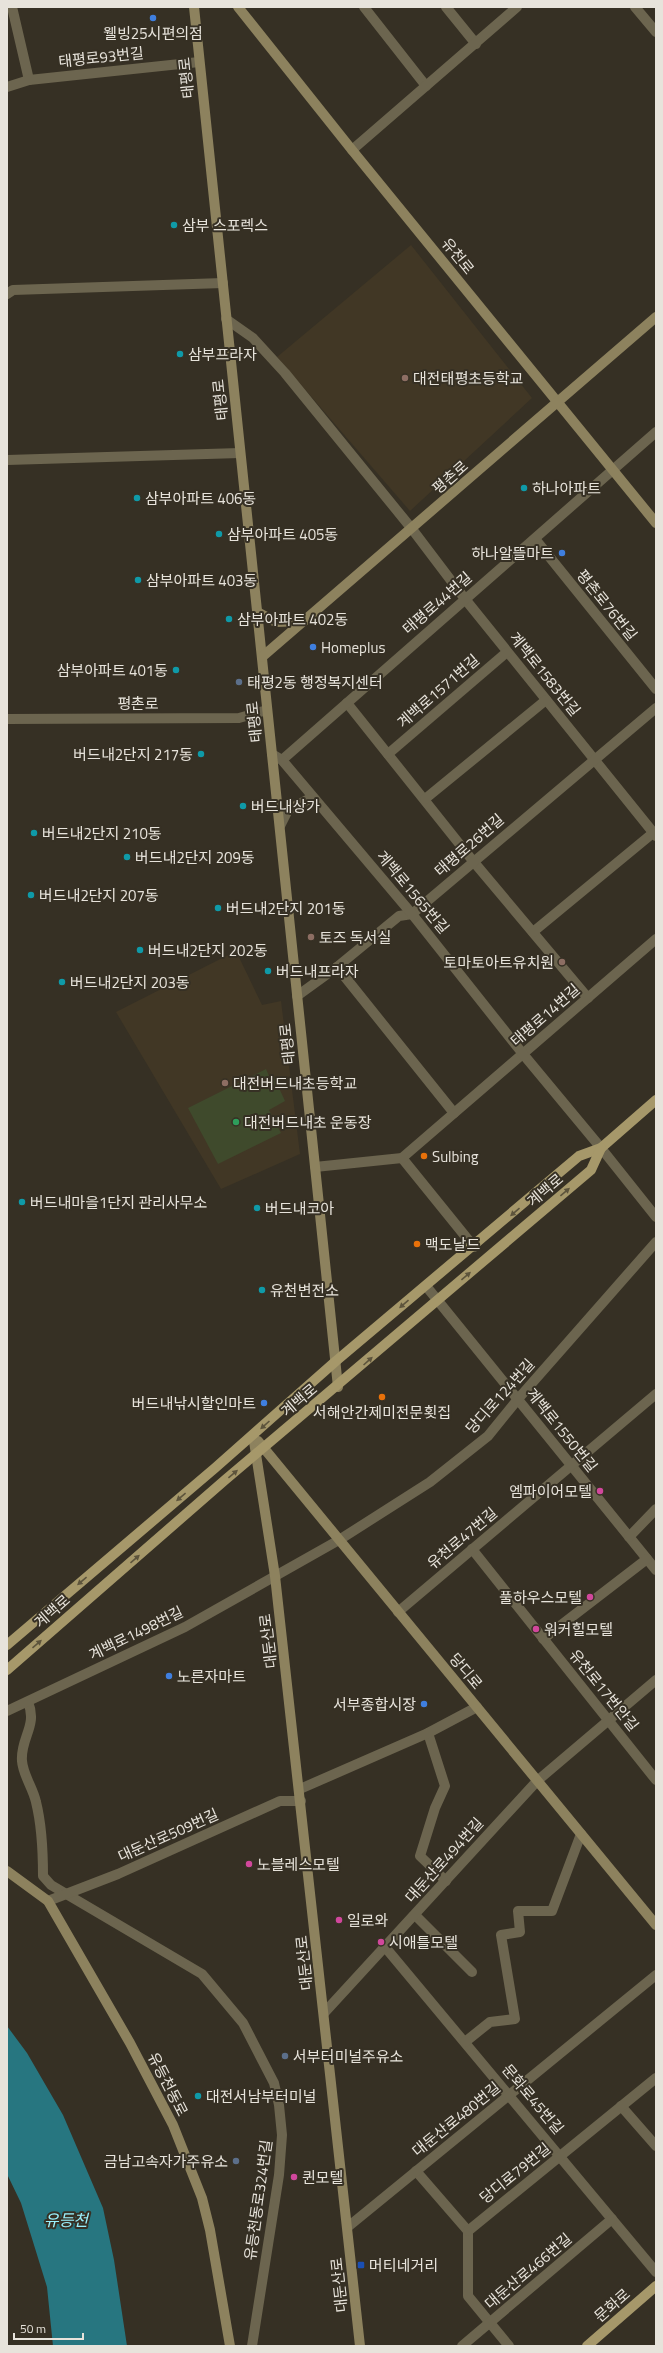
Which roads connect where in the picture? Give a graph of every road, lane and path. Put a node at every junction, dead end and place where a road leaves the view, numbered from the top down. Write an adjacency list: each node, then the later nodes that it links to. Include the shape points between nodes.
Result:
1 (12, 7): 11 (street)
2 (194, 7): 10 (main road, 태평로)
3 (239, 7): 14 (main road, 유천로)
4 (364, 7): 12 (street)
5 (446, 7): 9 (street)
6 (517, 7): 9 (street)
7 (635, 7): 8 (street)
8 (656, 32)
9 (476, 44): 12 (street)
10 (199, 62): 11 (street, 태평로93번길); 15 (main road, 태평로)
11 (29, 80): 13 (street, 태평로93번길)
12 (426, 86): 14 (street)
13 (7, 87)
14 (352, 150): 19 (main road, 유천로)
15 (223, 283): 16 (street, via 13,290); 18 (main road, 태평로)
16 (7, 294)
17 (656, 317): 19 (main road, 평촌로)
18 (226, 319): 21 (main road, 태평로); 25 (street, 계백로1583번길, via 253,338 285,373)
19 (559, 403): 23 (main road, 유천로); 25 (main road, 평촌로)
20 (656, 432): 23 (street, 태평로44번길)
21 (240, 453): 22 (street); 28 (main road, 태평로)
22 (7, 460)
23 (613, 470): 24 (main road, 유천로); 26 (street, 태평로44번길)
24 (656, 522)
25 (412, 529): 27 (street, 계백로1583번길); 29 (main road, 평촌로)
26 (535, 539): 27 (street, 태평로44번길); 32 (street, 평촌로76번길)
27 (465, 599): 30 (street, 계백로1583번길); 34 (street, 태평로44번길)
28 (257, 612): 29 (main road, via 276,622); 31 (main road, 태평로)
29 (304, 621): 31 (main road, 평촌로)
30 (507, 652): 33 (street, 계백로1583번길); 39 (street, 계백로1571번길)
31 (262, 657): 36 (main road, 태평로)
32 (656, 689)
33 (546, 700): 40 (street, 계백로1583번길); 42 (street)
34 (347, 703): 39 (street); 41 (street, 태평로44번길)
35 (656, 708): 40 (street, 태평로26번길)
36 (268, 710): 37 (street, 평촌로, via 239,718); 38 (main road, 태평로)
37 (7, 719)
38 (272, 754): 41 (street, 계백로1565번길); 44 (main road, 태평로)
39 (388, 754): 42 (street)
40 (594, 758): 45 (street, 계백로1583번길); 46 (street, 태평로26번길)
41 (282, 760): 43 (street, 계백로1565번길)
42 (425, 799): 46 (street)
43 (319, 805): 44 (street, via 309,799 288,810); 47 (street, 계백로1565번길)
44 (280, 826): 51 (main road, 태평로)
45 (654, 834): 48 (street)
46 (473, 861): 47 (street, 태평로26번길); 48 (street)
47 (412, 914): 50 (street, 태평로26번길, via 399,916); 53 (street, 계백로1565번길)
48 (533, 932): 52 (street)
49 (656, 938): 52 (street, 태평로14번길)
50 (337, 967): 51 (street, 태평로26번길); 55 (street)
51 (297, 996): 58 (main road, 태평로)
52 (588, 998): 53 (street, 태평로14번길)
53 (523, 1054): 55 (street, 태평로14번길); 56 (street, 계백로1565번길)
54 (656, 1100): 56 (main road, 계백로)
55 (454, 1113): 57 (street, 태평로14번길)
56 (601, 1148): 59 (street, 계백로1565번길); 61 (main road, 계백로, one-way to 61, via 579,1156); 63 (main road, 계백로, one-way to 56, via 591,1170)
57 (402, 1158): 58 (street); 61 (street)
58 (315, 1167): 64 (main road, 태평로)
59 (656, 1217)
60 (656, 1242): 67 (street, 당디로124번길)
61 (474, 1247): 62 (main road, 계백로)
62 (426, 1286): 63 (street, 계백로1550번길); 64 (main road, 계백로, one-way to 64)
63 (437, 1301): 65 (main road, 계백로, one-way to 63); 67 (street, 계백로1550번길)
64 (336, 1361): 65 (main road, 태평로); 68 (main road, 계백로, one-way to 68)
65 (338, 1387): 69 (main road, 계백로)
66 (656, 1394): 70 (street, 유천로47번길)
67 (518, 1399): 70 (street, 계백로1550번길); 73 (street, 당디로124번길, via 488,1436 436,1478)
68 (254, 1435): 69 (main road, 당디로); 80 (main road, 계백로, one-way to 80)
69 (261, 1451): 73 (main road, 당디로); 77 (main road, 대둔산로); 81 (main road, 계백로, one-way to 69)
70 (571, 1465): 72 (street, 계백로1550번길); 74 (street, 유천로47번길)
71 (656, 1509): 72 (street)
72 (629, 1537): 75 (street, 계백로1550번길)
73 (339, 1540): 77 (street); 78 (main road, 당디로)
74 (472, 1549): 78 (street, 유천로47번길); 79 (street, 유천로17번안길)
75 (647, 1559): 76 (street, 계백로1550번길); 79 (street)
76 (656, 1570)
77 (275, 1576): 83 (street, 계백로1498번길, via 185,1627); 90 (main road, 대둔산로)
78 (398, 1612): 84 (main road, 당디로)
79 (543, 1639): 86 (street, 유천로17번안길)
80 (7, 1645)
81 (7, 1670)
82 (656, 1680): 86 (street, 대둔산로494번길)
83 (28, 1702): 85 (street, 계백로1498번길); 95 (street, 유등천동로324번길, via 32,1724 25,1738 21,1759 22,1768 36,1802 43,1852 43,1876 51,1885)
84 (476, 1707): 87 (street); 88 (main road, 당디로)
85 (7, 1711)
86 (608, 1720): 88 (street, 대둔산로494번길); 89 (street, 유천로17번안길)
87 (428, 1733): 90 (street); 94 (street, via 445,1786 435,1808 420,1856)
88 (537, 1780): 92 (main road, 당디로); 94 (street, 대둔산로494번길)
89 (656, 1780)
90 (300, 1789): 91 (main road, 대둔산로)
91 (301, 1800): 95 (street, 대둔산로509번길, via 280,1801 118,1874); 102 (main road, 대둔산로)
92 (581, 1834): 98 (main road, 당디로); 103 (street, via 552,1911 518,1911 520,1932 500,1935 515,2019 490,2022)
93 (7, 1871): 96 (main road, 유등천동로)
94 (446, 1882): 97 (street, 대둔산로494번길)
95 (67, 1894): 96 (street, 대둔산로509번길); 117 (street, 유등천동로324번길, via 202,1974 243,2023 274,2083 282,2135 279,2175)
96 (48, 1901): 116 (main road, 유등천동로, via 130,2043 173,2125 204,2204)
97 (415, 1915): 99 (street, 대둔산로494번길); 100 (street)
98 (656, 1925)
99 (385, 1947): 102 (street, 대둔산로494번길); 103 (street, 문화로45번길)
100 (472, 1972)
101 (656, 1975): 105 (street, 대둔산로480번길)
102 (324, 2013): 111 (main road, 대둔산로)
103 (465, 2042): 105 (street, 문화로45번길)
104 (656, 2078): 106 (street, 당디로79번길)
105 (510, 2095): 108 (street, 문화로45번길); 109 (street, 대둔산로480번길)
106 (621, 2106): 107 (street); 108 (street, 당디로79번길)
107 (656, 2146)
108 (560, 2156): 110 (street, 문화로45번길); 112 (street, 당디로79번길)
109 (416, 2171): 111 (street, 대둔산로480번길); 112 (street)
110 (612, 2219): 113 (street, 문화로45번길); 115 (street, 대둔산로466번길)
111 (348, 2226): 118 (main road, 대둔산로)
112 (468, 2231): 115 (street, via 468,2296)
113 (656, 2272)
114 (656, 2286): 121 (main road, 문화로)
115 (490, 2323): 119 (street, 대둔산로466번길); 120 (street)
116 (230, 2346)
117 (252, 2346)
118 (360, 2346)
119 (462, 2346)
120 (509, 2346)
121 (588, 2346)

